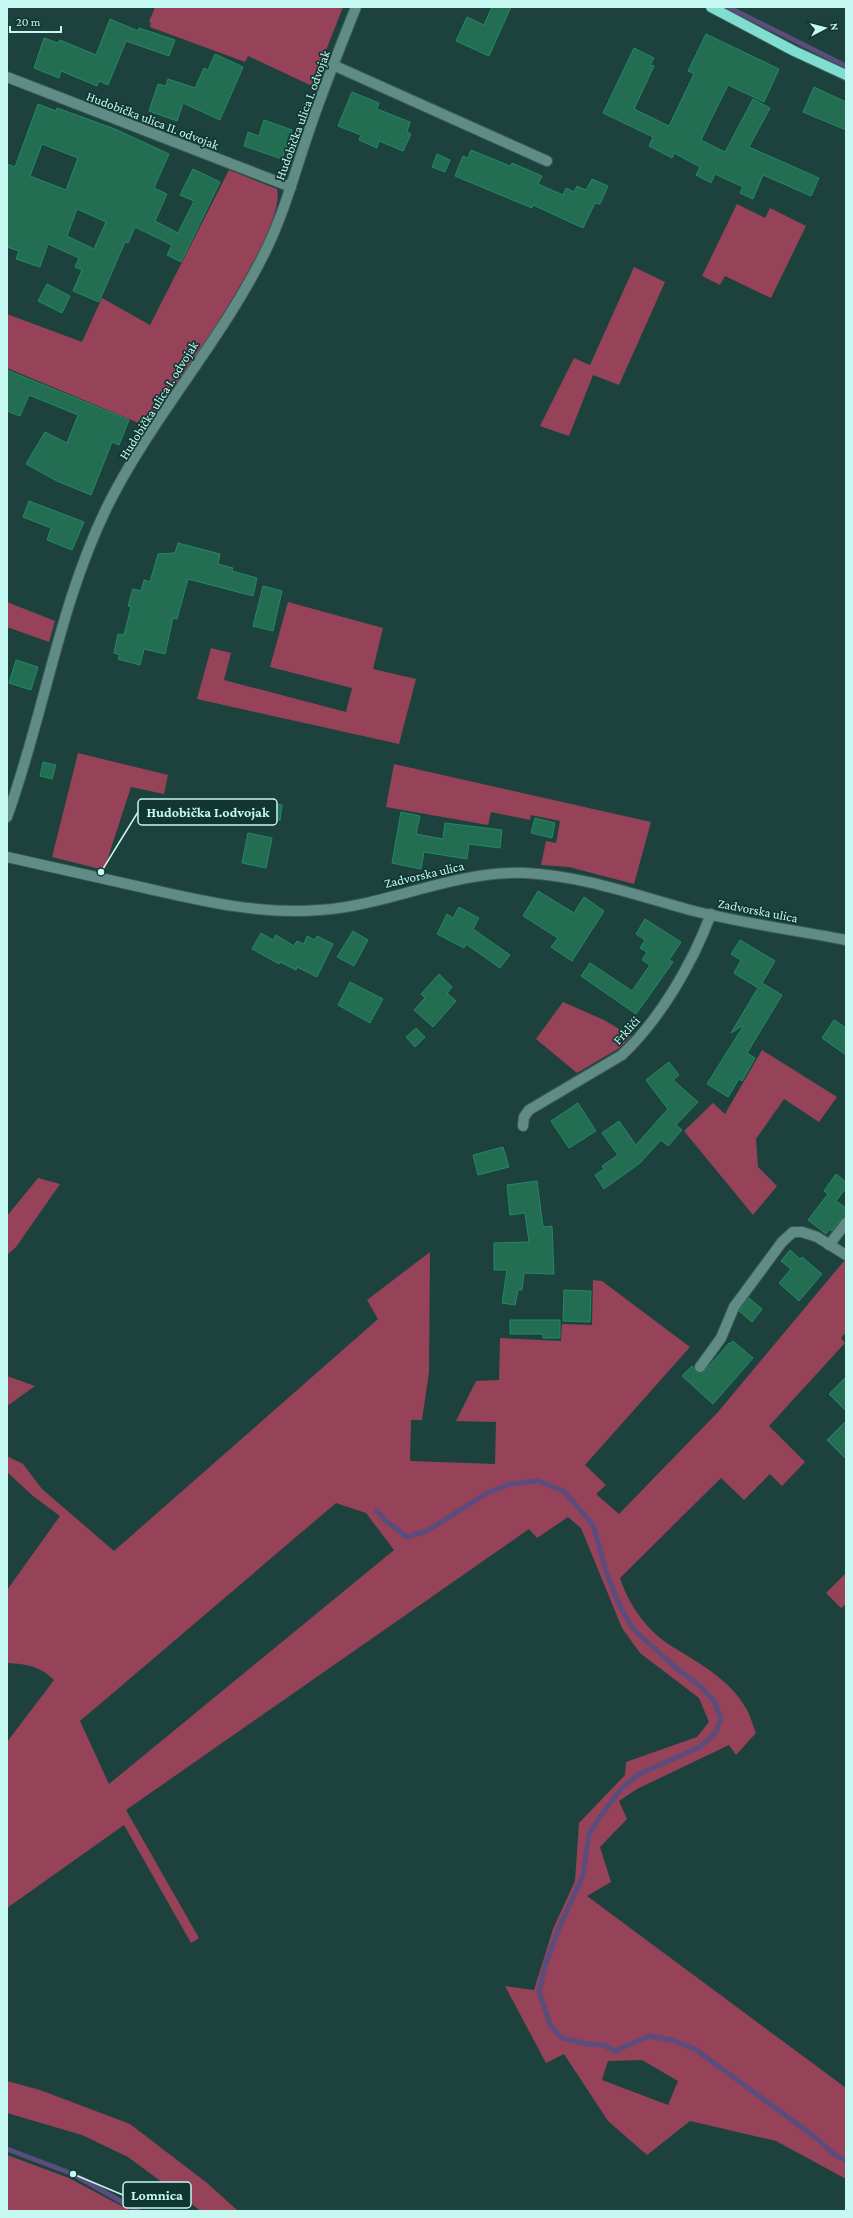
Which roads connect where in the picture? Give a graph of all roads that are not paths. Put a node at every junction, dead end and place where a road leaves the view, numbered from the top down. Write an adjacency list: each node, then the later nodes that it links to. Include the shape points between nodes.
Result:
1 (356, 7): 3 (street, Hudobička ulica I. odvojak)
2 (711, 7): 4 (main road)
3 (333, 65): 6 (street); 7 (street, Hudobička ulica I. odvojak)
4 (846, 75)
5 (7, 77): 7 (street, Hudobička ulica II. odvojak)
6 (547, 161)
7 (290, 187): 8 (street, Hudobička ulica I. odvojak, via 266,250 245,288 107,507 83,562 67,609 31,744)
8 (7, 817)
9 (7, 857): 10 (street, Zadvorska ulica, via 207,902 253,908 321,910 502,872 575,879)
10 (711, 914): 11 (street, Zadvorska ulica); 12 (street, Frkliči, via 687,968 633,1045 622,1055 530,1110 524,1117)
11 (846, 940)
12 (523, 1126)
13 (846, 1223): 14 (street)
14 (829, 1244): 15 (street); 16 (street, via 802,1232 793,1232 782,1242 734,1307 721,1338)
15 (846, 1255)
16 (700, 1367)

